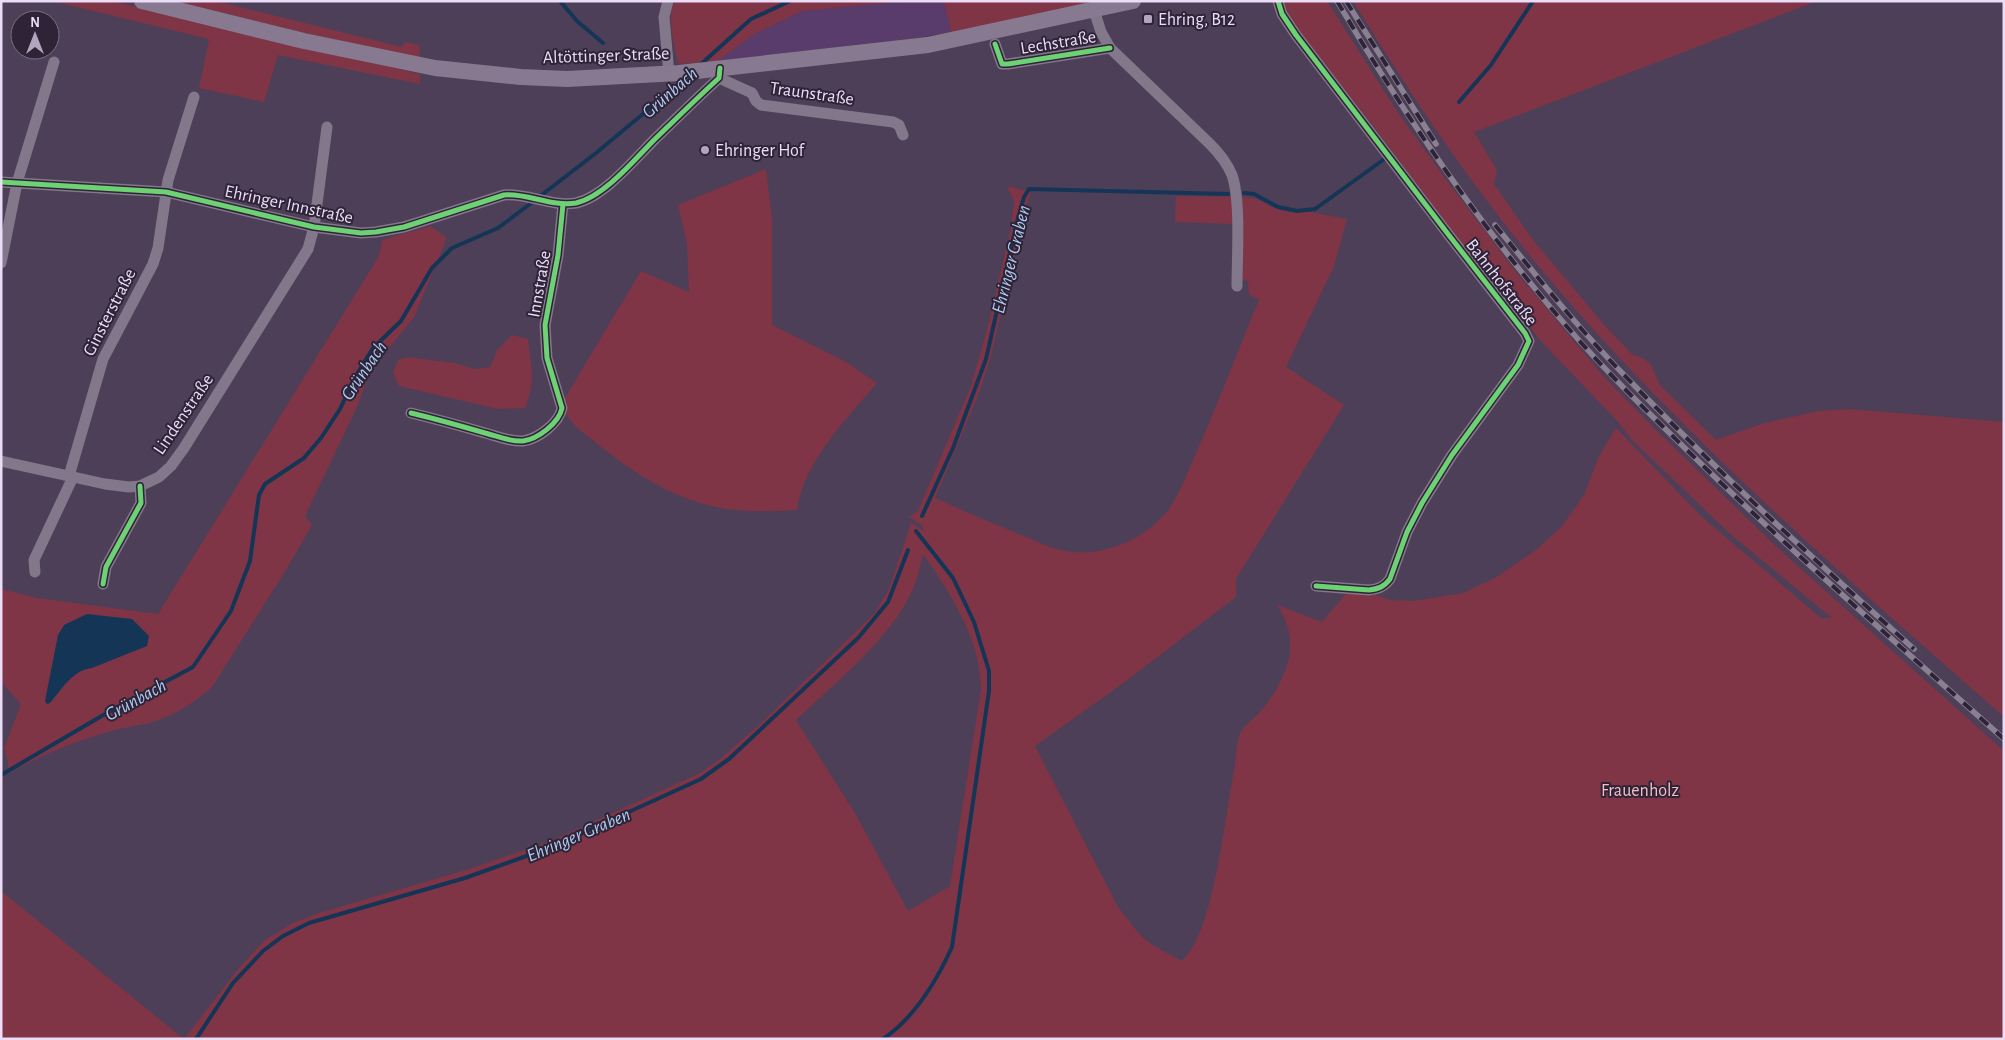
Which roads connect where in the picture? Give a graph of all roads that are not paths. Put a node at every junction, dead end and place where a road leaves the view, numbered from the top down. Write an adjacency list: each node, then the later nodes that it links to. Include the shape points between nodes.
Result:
1 (142, 1): 10 (main road, Altöttinger Straße, via 304,41 435,68 567,79)
2 (668, 1): 10 (street, via 664,17)
3 (1133, 1): 5 (main road, Altöttinger Straße)
4 (1278, 1): 27 (street, Bahnhofstraße, via 1282,14 1296,35 1529,341 1518,365 1452,455 1422,503 1386,585 1368,590)
5 (1094, 10): 7 (street, Lechstraße); 9 (main road, Altöttinger Straße, via 928,45)
6 (995, 44): 7 (street, Lechstraße, via 1002,64)
7 (1110, 48): 20 (street, Lechstraße, via 1210,144 1232,175 1237,214)
8 (54, 62): 15 (street)
9 (717, 72): 10 (main road, Altöttinger Straße); 13 (street, Traunstraße, via 752,93 761,105 893,122 899,125); 17 (street, Ehringer Innstraße, via 610,183 586,200)
10 (674, 73)
11 (194, 97): 16 (street, Ginsterstraße)
12 (326, 127): 18 (street, Lindenstraße)
13 (903, 135)
14 (1, 182): 15 (street, Ehringer Innstraße)
15 (17, 183): 16 (street, Ehringer Innstraße); 19 (street)
16 (166, 192): 18 (street, Ehringer Innstraße); 23 (street, Ginsterstraße, via 153,264 103,359)
17 (563, 204): 18 (street, Ehringer Innstraße, via 521,196 498,196 409,226 376,232); 21 (street, Innstraße, via 558,255 545,325 547,358 562,408 557,419 531,439 522,441)
18 (314, 227): 24 (street, Lindenstraße, via 308,249 184,448 159,478)
19 (1, 263)
20 (1236, 286)
21 (411, 412)
22 (1, 461): 23 (street, Lindenstraße)
23 (71, 476): 24 (street, Lindenstraße, via 118,486); 25 (street, Ginsterstraße, via 34,560)
24 (140, 486): 26 (street, via 141,503 106,567)
25 (35, 572)
26 (103, 584)
27 (1316, 586)

